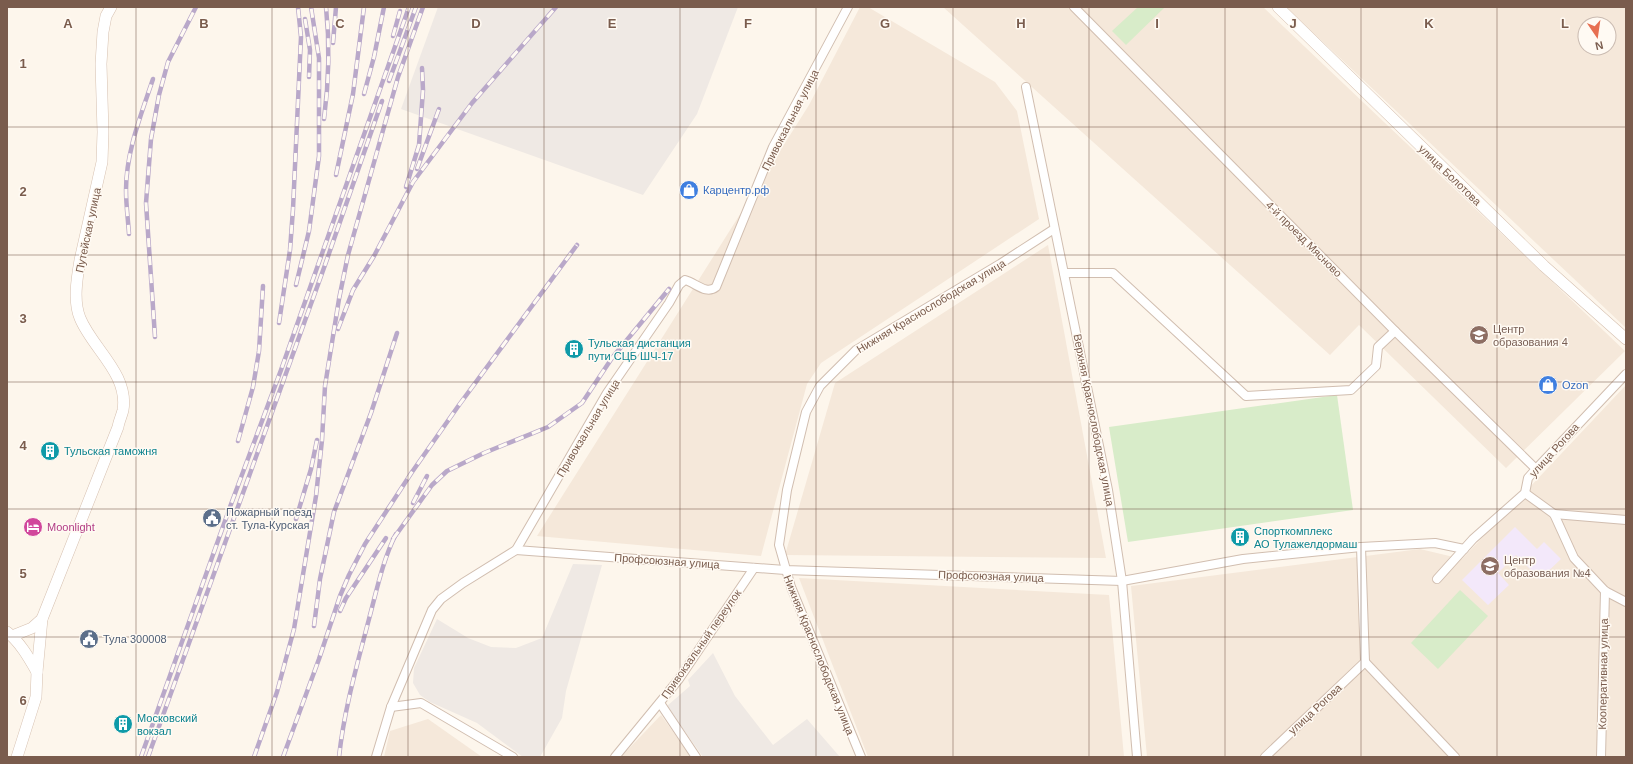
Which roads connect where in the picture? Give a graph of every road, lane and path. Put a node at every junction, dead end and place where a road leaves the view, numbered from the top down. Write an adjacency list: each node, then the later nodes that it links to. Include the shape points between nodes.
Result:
1 (111, 7): 24 (street, Путейская улица, via 106,16 103,32 101,64 102,162 77,276 77,296 79,317 116,375 123,392 123,409)
2 (848, 7): 17 (street, Привокзальная улица, via 773,147 716,287 707,291 686,280 679,285 607,393)
3 (1074, 7): 8 (street, 4-й проезд Мясново)
4 (1278, 7): 9 (street, улица Болотова, via 1544,266)
5 (1026, 87): 6 (street, Верхняя Краснослободская улица)
6 (1054, 229): 7 (street, Верхняя Краснослободская улица); 19 (street, Нижняя Краснослободская улица, via 856,350 820,386 806,412 787,490 779,546)
7 (1064, 273): 8 (street, via 1113,273 1246,396 1351,390 1376,366 1378,347); 21 (street, Верхняя Краснослободская улица, via 1108,490)
8 (1395, 331): 11 (street, 4-й проезд Мясново)
9 (1626, 339)
10 (1626, 374): 11 (street, улица Рогова)
11 (1536, 469): 12 (street, улица Рогова, via 1528,478)
12 (1525, 493): 13 (street); 16 (street)
13 (1554, 514): 14 (street); 22 (street, via 1574,558)
14 (1626, 520)
15 (1360, 547): 16 (street, Профсоюзная улица, via 1435,543); 21 (street, Профсоюзная улица, via 1242,559); 26 (street)
16 (1464, 549): 20 (street)
17 (516, 550): 18 (street, Профсоюзная улица); 29 (street, Привокзальная улица, via 462,583 441,599 432,610)
18 (754, 568): 19 (street, Профсоюзная улица); 28 (street, Привокзальный переулок)
19 (785, 570): 21 (street, Профсоюзная улица); 35 (street, Нижняя Краснослободская улица)
20 (1437, 580)
21 (1122, 581): 36 (street, Верхняя Краснослободская улица)
22 (1605, 591): 23 (street); 39 (street, Кооперативная улица)
23 (1626, 602)
24 (42, 619): 25 (street, via 32,628); 27 (street, Путейская улица)
25 (10, 634): 27 (street)
26 (1365, 662): 37 (street, улица Рогова); 38 (street)
27 (37, 672): 30 (street, Путейская улица, via 36,697)
28 (660, 703): 33 (street, Привокзальный переулок); 34 (street)
29 (391, 707): 31 (street, Привокзальная улица); 32 (street, via 421,703)
30 (17, 757)
31 (376, 757)
32 (513, 757)
33 (615, 757)
34 (696, 757)
35 (861, 757)
36 (1137, 757)
37 (1264, 757)
38 (1455, 757)
39 (1601, 757)

